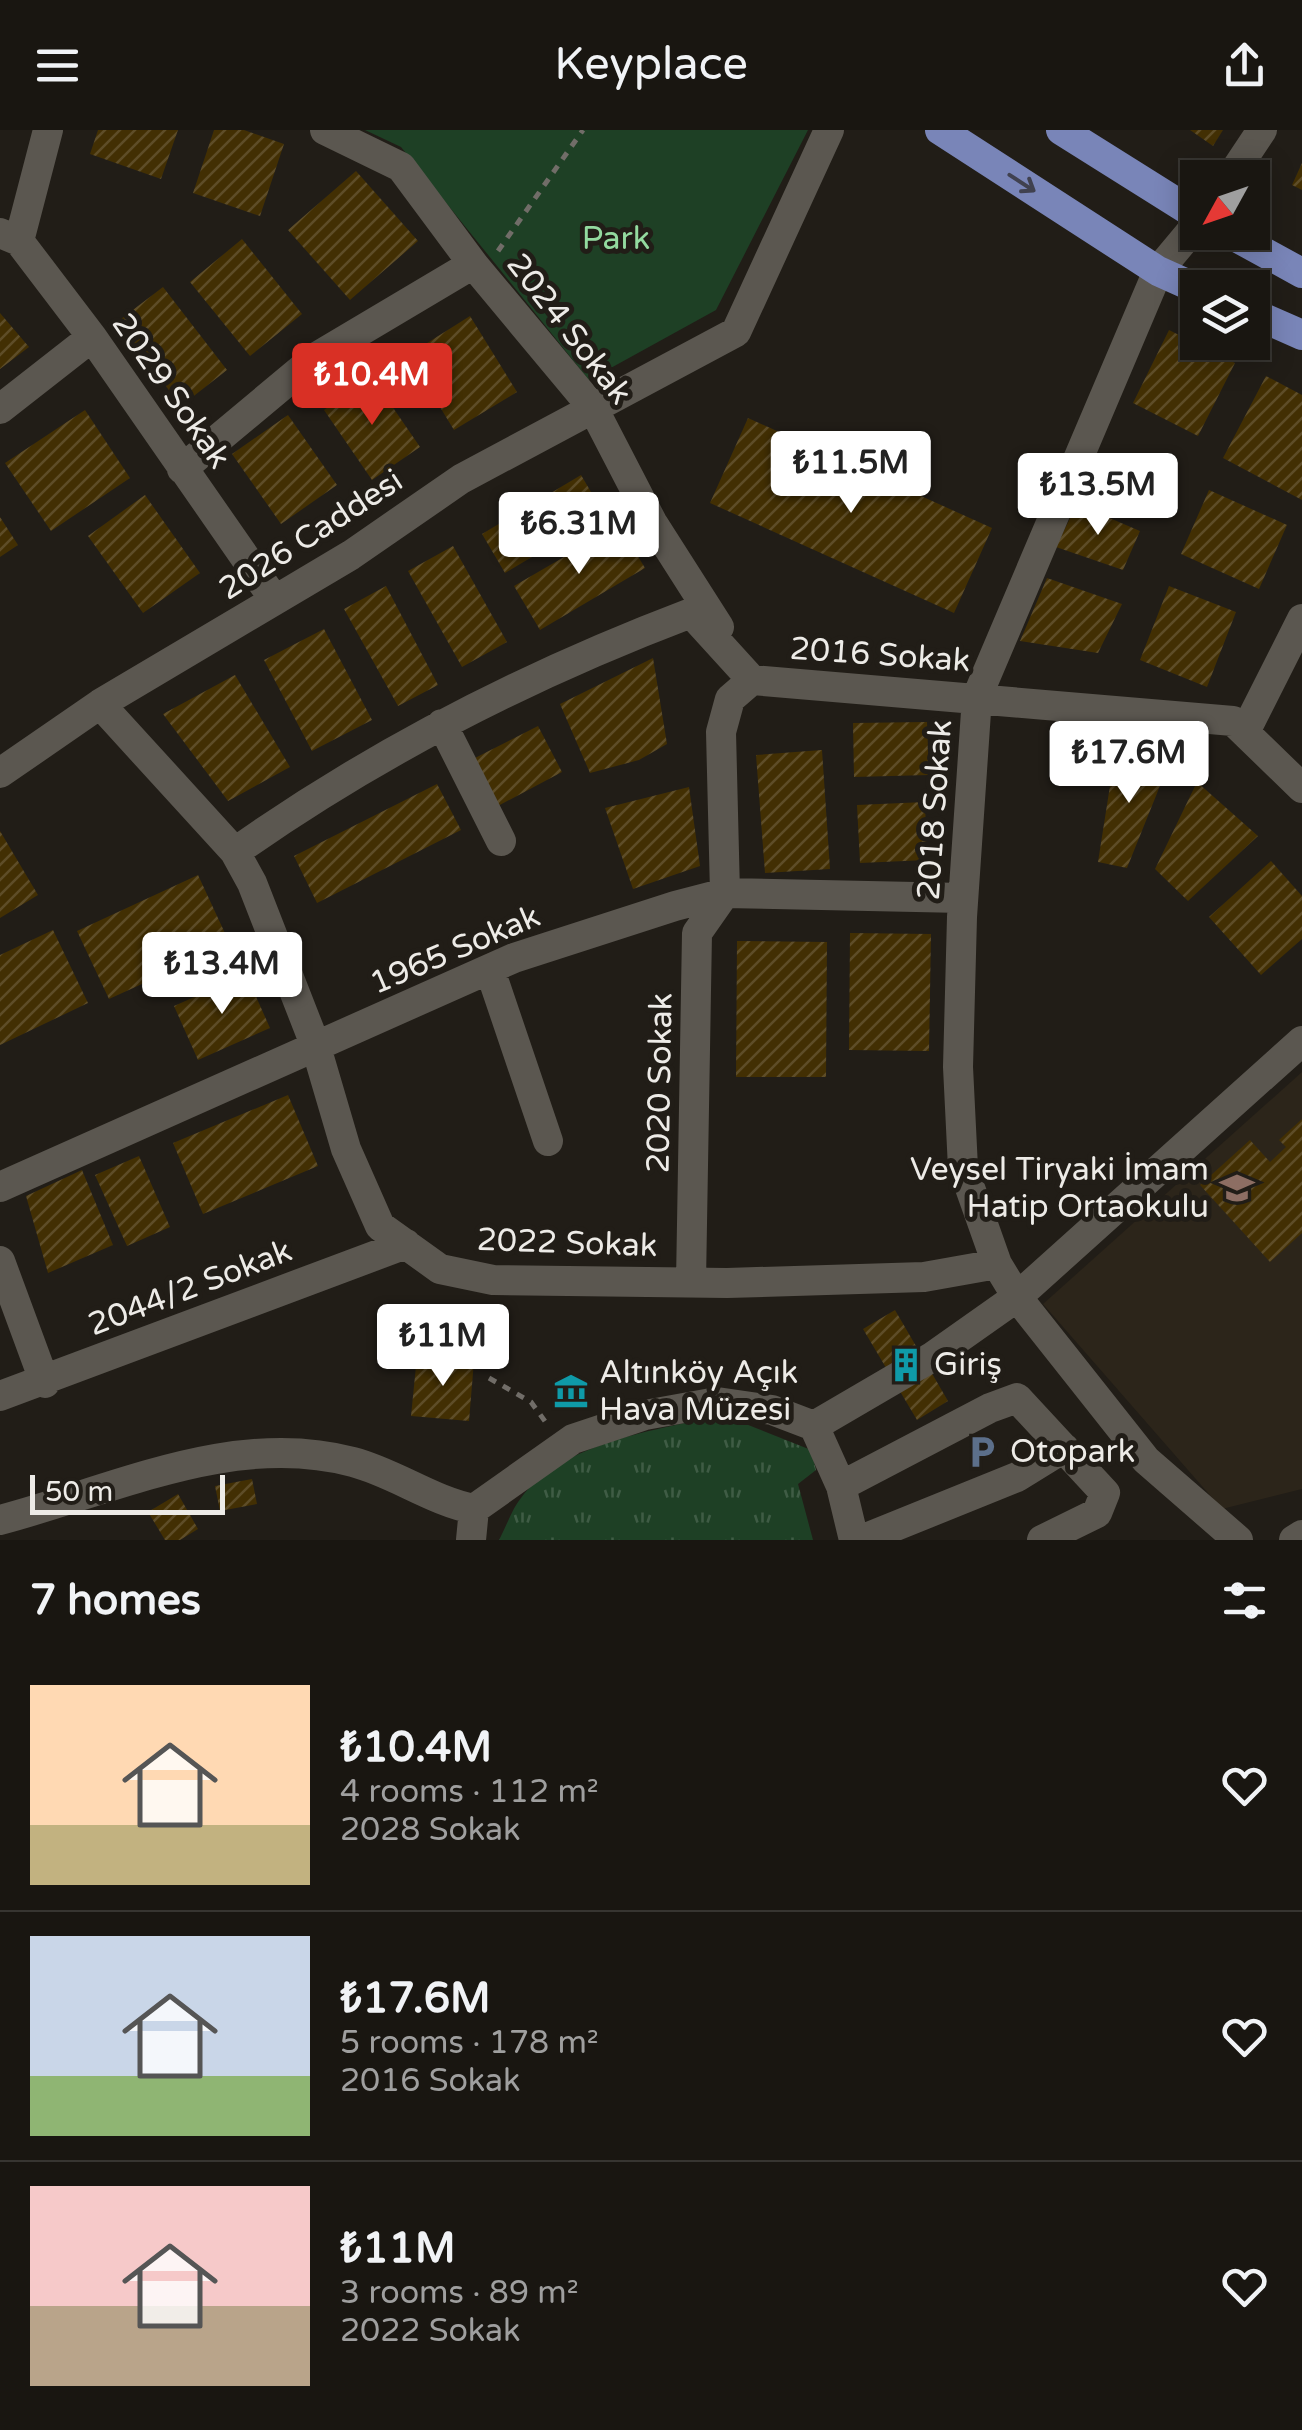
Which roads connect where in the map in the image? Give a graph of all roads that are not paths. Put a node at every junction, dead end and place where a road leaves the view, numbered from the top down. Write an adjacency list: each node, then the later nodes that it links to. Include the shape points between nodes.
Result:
1 (48, 130): 9 (street)
2 (326, 130): 12 (street, 2024 Sokak, via 401,167)
3 (829, 130): 19 (street, 2026 Caddesi, via 736,332)
4 (940, 130): 13 (main road, one-way to 13)
5 (1062, 130): 8 (main road)
6 (1262, 130): 7 (street)
7 (1242, 160)
8 (1180, 208)
9 (10, 237): 18 (street, 2029 Sokak)
10 (1180, 243): 13 (street, 2018 Sokak)
11 (1260, 250): 14 (main road)
12 (473, 264): 19 (street, 2024 Sokak); 21 (street, via 315,358)
13 (1158, 271): 15 (main road); 25 (street, 2018 Sokak)
14 (1302, 273)
15 (1180, 281)
16 (1270, 321): 17 (main road)
17 (1302, 334)
18 (92, 337): 20 (street); 21 (street, 2029 Sokak)
19 (593, 408): 22 (street, 2026 Caddesi, via 461,479); 24 (street, 2024 Sokak, via 652,522)
20 (0, 409)
21 (182, 470): 22 (street, 2029 Sokak)
22 (274, 600): 26 (street, 2026 Caddesi)
23 (1302, 620): 28 (street)
24 (752, 680): 25 (street, 2016 Sokak); 27 (street, 2016 Sokak, via 690,612); 33 (street, via 730,699 721,732)
25 (977, 697): 28 (street, 2016 Sokak, via 1233,721); 34 (street, 2018 Sokak)
26 (100, 704): 29 (street, 2026 Caddesi); 32 (street, 2022 Sokak)
27 (442, 724): 31 (street); 32 (street, 2016 Sokak)
28 (1245, 732): 30 (street)
29 (0, 773)
30 (1302, 788)
31 (501, 841)
32 (235, 852): 37 (street, 2022 Sokak)
33 (725, 893): 34 (street, 1965 Sokak); 35 (street, 1965 Sokak); 43 (street, 2020 Sokak, via 697,933)
34 (964, 898): 42 (street, 2018 Sokak, via 958,1067 964,1168)
35 (490, 970): 37 (street, 1965 Sokak); 38 (street)
36 (1302, 1041): 44 (street)
37 (316, 1047): 39 (street, 1965 Sokak); 40 (street, 2022 Sokak, via 366,1196 380,1226)
38 (548, 1141)
39 (0, 1187)
40 (406, 1244): 43 (street, 2022 Sokak, via 440,1270 493,1280); 45 (street, 2044/2 Sokak)
41 (0, 1261): 45 (street)
42 (997, 1264): 43 (street, 2022 Sokak, via 924,1277); 44 (street)
43 (691, 1282)
44 (1017, 1297): 47 (street, via 932,1357); 56 (street, via 1146,1460)
45 (45, 1383): 46 (street, 2044/2 Sokak)
46 (0, 1396)
47 (814, 1426): 49 (street); 50 (street, via 772,1410 717,1402 645,1416 572,1439)
48 (1064, 1448): 49 (street, via 1017,1398); 54 (street, via 1016,1477); 55 (street, via 1104,1493 1097,1512)
49 (841, 1486): 54 (street)
50 (474, 1509): 51 (street, via 351,1461 289,1451 183,1466); 53 (street)
51 (0, 1520)
52 (1302, 1535): 57 (street)
53 (471, 1540)
54 (858, 1540)
55 (1042, 1540)
56 (1238, 1540)
57 (1294, 1540)

